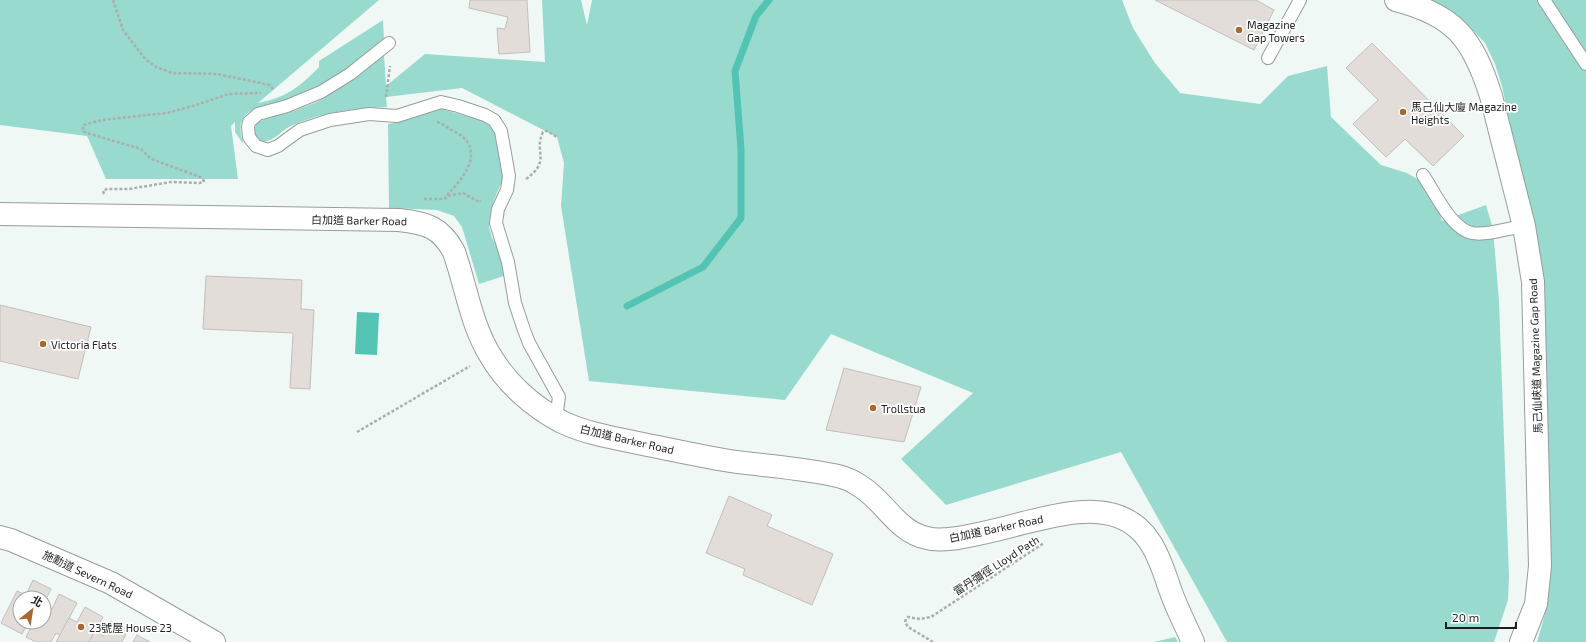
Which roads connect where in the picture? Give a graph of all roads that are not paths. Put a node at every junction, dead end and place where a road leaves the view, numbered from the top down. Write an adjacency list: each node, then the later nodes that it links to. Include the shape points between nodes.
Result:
1 (1300, 0): 5 (lane)
2 (1396, 0): 9 (street, 馬己仙峽道 Magazine Gap Road, via 1424,8 1446,20 1472,48 1491,96)
3 (1544, 0): 6 (lane)
4 (389, 43): 10 (lane, via 350,74 321,92 293,104 258,114 250,122 249,137 256,146 268,150 300,130 317,124 363,114 396,116 441,102 494,120 501,131 509,176 507,190 498,208 496,223 524,330 559,398)
5 (1268, 58)
6 (1586, 64)
7 (1423, 174): 9 (lane, via 1448,214 1466,231 1480,233)
8 (0, 214): 10 (street, 白加道 Barker Road, via 398,220 432,227 448,241 454,252 480,336 489,354 513,385)
9 (1524, 226): 14 (street, 馬己仙峽道 Magazine Gap Road, via 1530,254 1535,308 1540,566 1536,604)
10 (554, 417): 13 (street, 白加道 Barker Road, via 572,426 612,438 730,461 838,476 861,486 906,529 927,538 958,538 1074,512 1096,512 1120,517 1137,527 1151,543)
11 (0, 537): 12 (street, 施勳道 Severn Road, via 111,583)
12 (214, 642)
13 (1193, 642)
14 (1521, 642)

